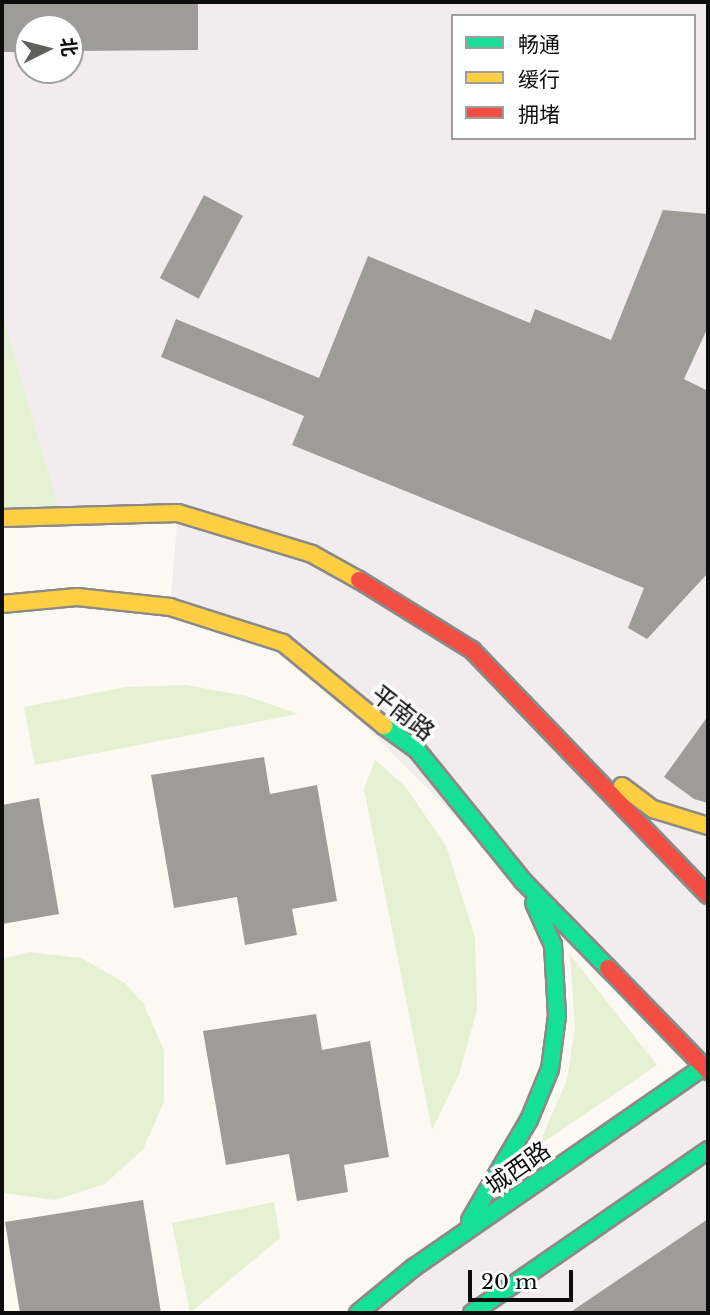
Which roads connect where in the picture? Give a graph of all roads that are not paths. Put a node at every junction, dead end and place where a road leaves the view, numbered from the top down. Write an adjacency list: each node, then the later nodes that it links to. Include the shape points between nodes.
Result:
1 (2, 518): 3 (main road, via 178,513 312,554 406,606 472,650)
2 (2, 604): 5 (main road, 平南路, via 77,597 170,607 283,643 352,703 417,750)
3 (553, 734): 4 (main road, via 653,809); 6 (main road)
4 (708, 826)
5 (524, 882): 7 (main road, 平南路); 9 (main road, via 553,945 557,1016 550,1069 491,1191)
6 (708, 895)
7 (707, 1067): 9 (main road, 城西路)
8 (708, 1150): 11 (main road)
9 (458, 1237): 10 (main road, 城西路)
10 (358, 1313)
11 (472, 1313)

